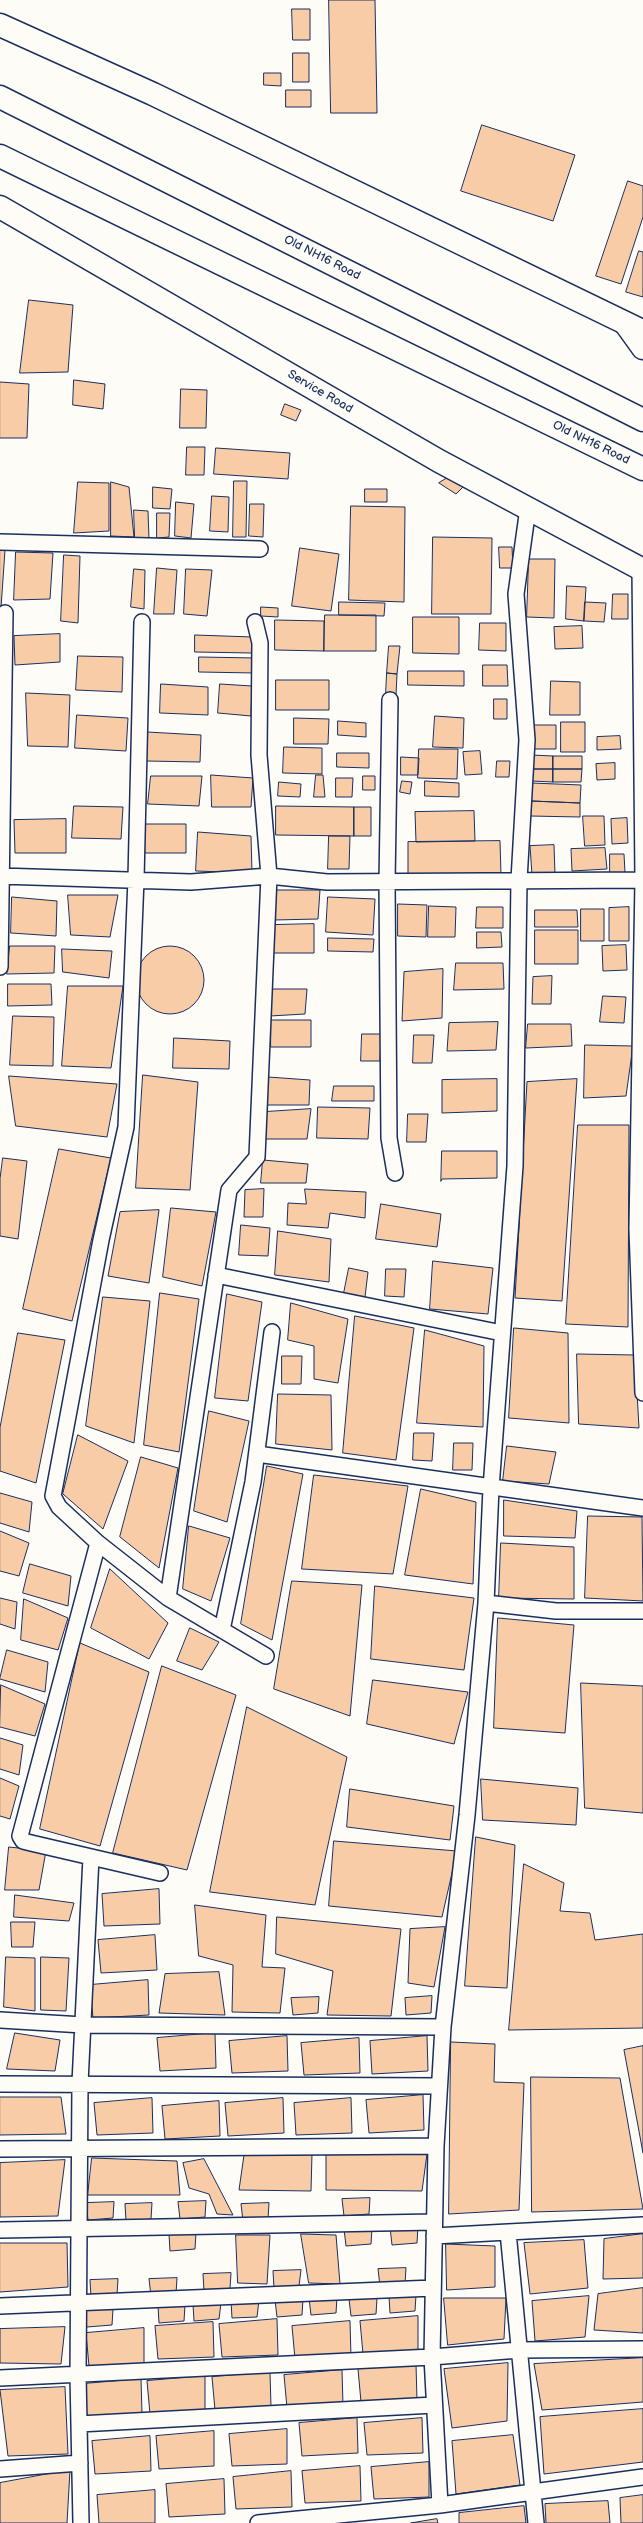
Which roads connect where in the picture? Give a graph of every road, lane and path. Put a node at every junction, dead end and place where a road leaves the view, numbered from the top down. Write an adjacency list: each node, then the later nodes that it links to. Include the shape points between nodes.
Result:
1 (0, 26): 5 (main road, via 153,94)
2 (0, 97): 7 (main road, Old NH16 Road)
3 (0, 156): 8 (main road, Old NH16 Road)
4 (0, 207): 9 (main road, Service Road, via 439,461)
5 (634, 327): 6 (main road)
6 (643, 348)
7 (643, 420)
8 (643, 469)
9 (528, 508): 12 (main road, Service Road); 20 (street, via 516,594 527,740)
10 (0, 542): 11 (street)
11 (260, 549)
12 (641, 569): 21 (street)
13 (5, 613): 17 (street)
14 (142, 622): 19 (street)
15 (255, 622): 18 (street, via 260,643 259,755)
16 (390, 700): 22 (street)
17 (1, 876): 19 (street); 23 (street)
18 (269, 876): 19 (street, via 191,882); 22 (street, via 327,882); 25 (street, via 257,1157 229,1190)
19 (136, 879): 33 (street, via 126,1127 101,1240 53,1490 54,1500 59,1507)
20 (519, 880): 21 (street); 22 (street); 27 (street, via 511,937 515,1166)
21 (643, 880): 28 (street, via 637,1229)
22 (387, 882): 24 (street, via 389,1138)
23 (0, 967)
24 (395, 1173)
25 (216, 1275): 27 (street); 34 (street)
26 (272, 1332): 30 (street)
27 (502, 1333): 31 (street)
28 (642, 1365): 29 (street)
29 (643, 1393)
30 (257, 1454): 31 (street); 37 (street)
31 (491, 1488): 32 (street); 35 (street)
32 (643, 1508)
33 (98, 1543): 34 (street); 39 (street, via 20,1836 23,1841)
34 (168, 1598): 37 (street)
35 (486, 1603): 36 (street, via 556,1612); 43 (street, via 467,1815)
36 (643, 1611)
37 (222, 1630): 38 (street)
38 (266, 1656)
39 (91, 1857): 40 (street); 42 (street)
40 (160, 1873)
41 (0, 2020): 42 (street)
42 (83, 2024): 43 (street); 44 (street)
43 (443, 2027): 46 (street)
44 (80, 2083): 45 (street); 46 (street); 48 (street)
45 (0, 2084)
46 (439, 2086): 47 (street)
47 (436, 2146): 48 (street); 52 (street)
48 (80, 2148): 49 (street); 51 (street)
49 (0, 2149)
50 (643, 2225): 54 (street)
51 (79, 2228): 52 (street); 53 (street); 56 (street)
52 (434, 2229): 54 (street); 55 (street)
53 (0, 2230)
54 (508, 2232): 59 (street)
55 (433, 2288): 56 (street); 60 (street)
56 (79, 2304): 57 (street); 61 (street)
57 (0, 2306)
58 (643, 2348): 59 (street)
59 (519, 2350): 60 (street); 68 (street)
60 (432, 2357): 61 (street); 63 (street)
61 (78, 2375): 62 (street); 64 (street)
62 (0, 2378)
63 (434, 2405): 64 (street); 69 (street)
64 (79, 2424): 65 (street)
65 (80, 2463): 66 (street); 70 (street)
66 (0, 2469)
67 (643, 2477): 68 (street)
68 (533, 2492): 69 (street); 72 (street)
69 (440, 2505): 71 (street)
70 (81, 2523)
71 (258, 2523)
72 (536, 2523)

